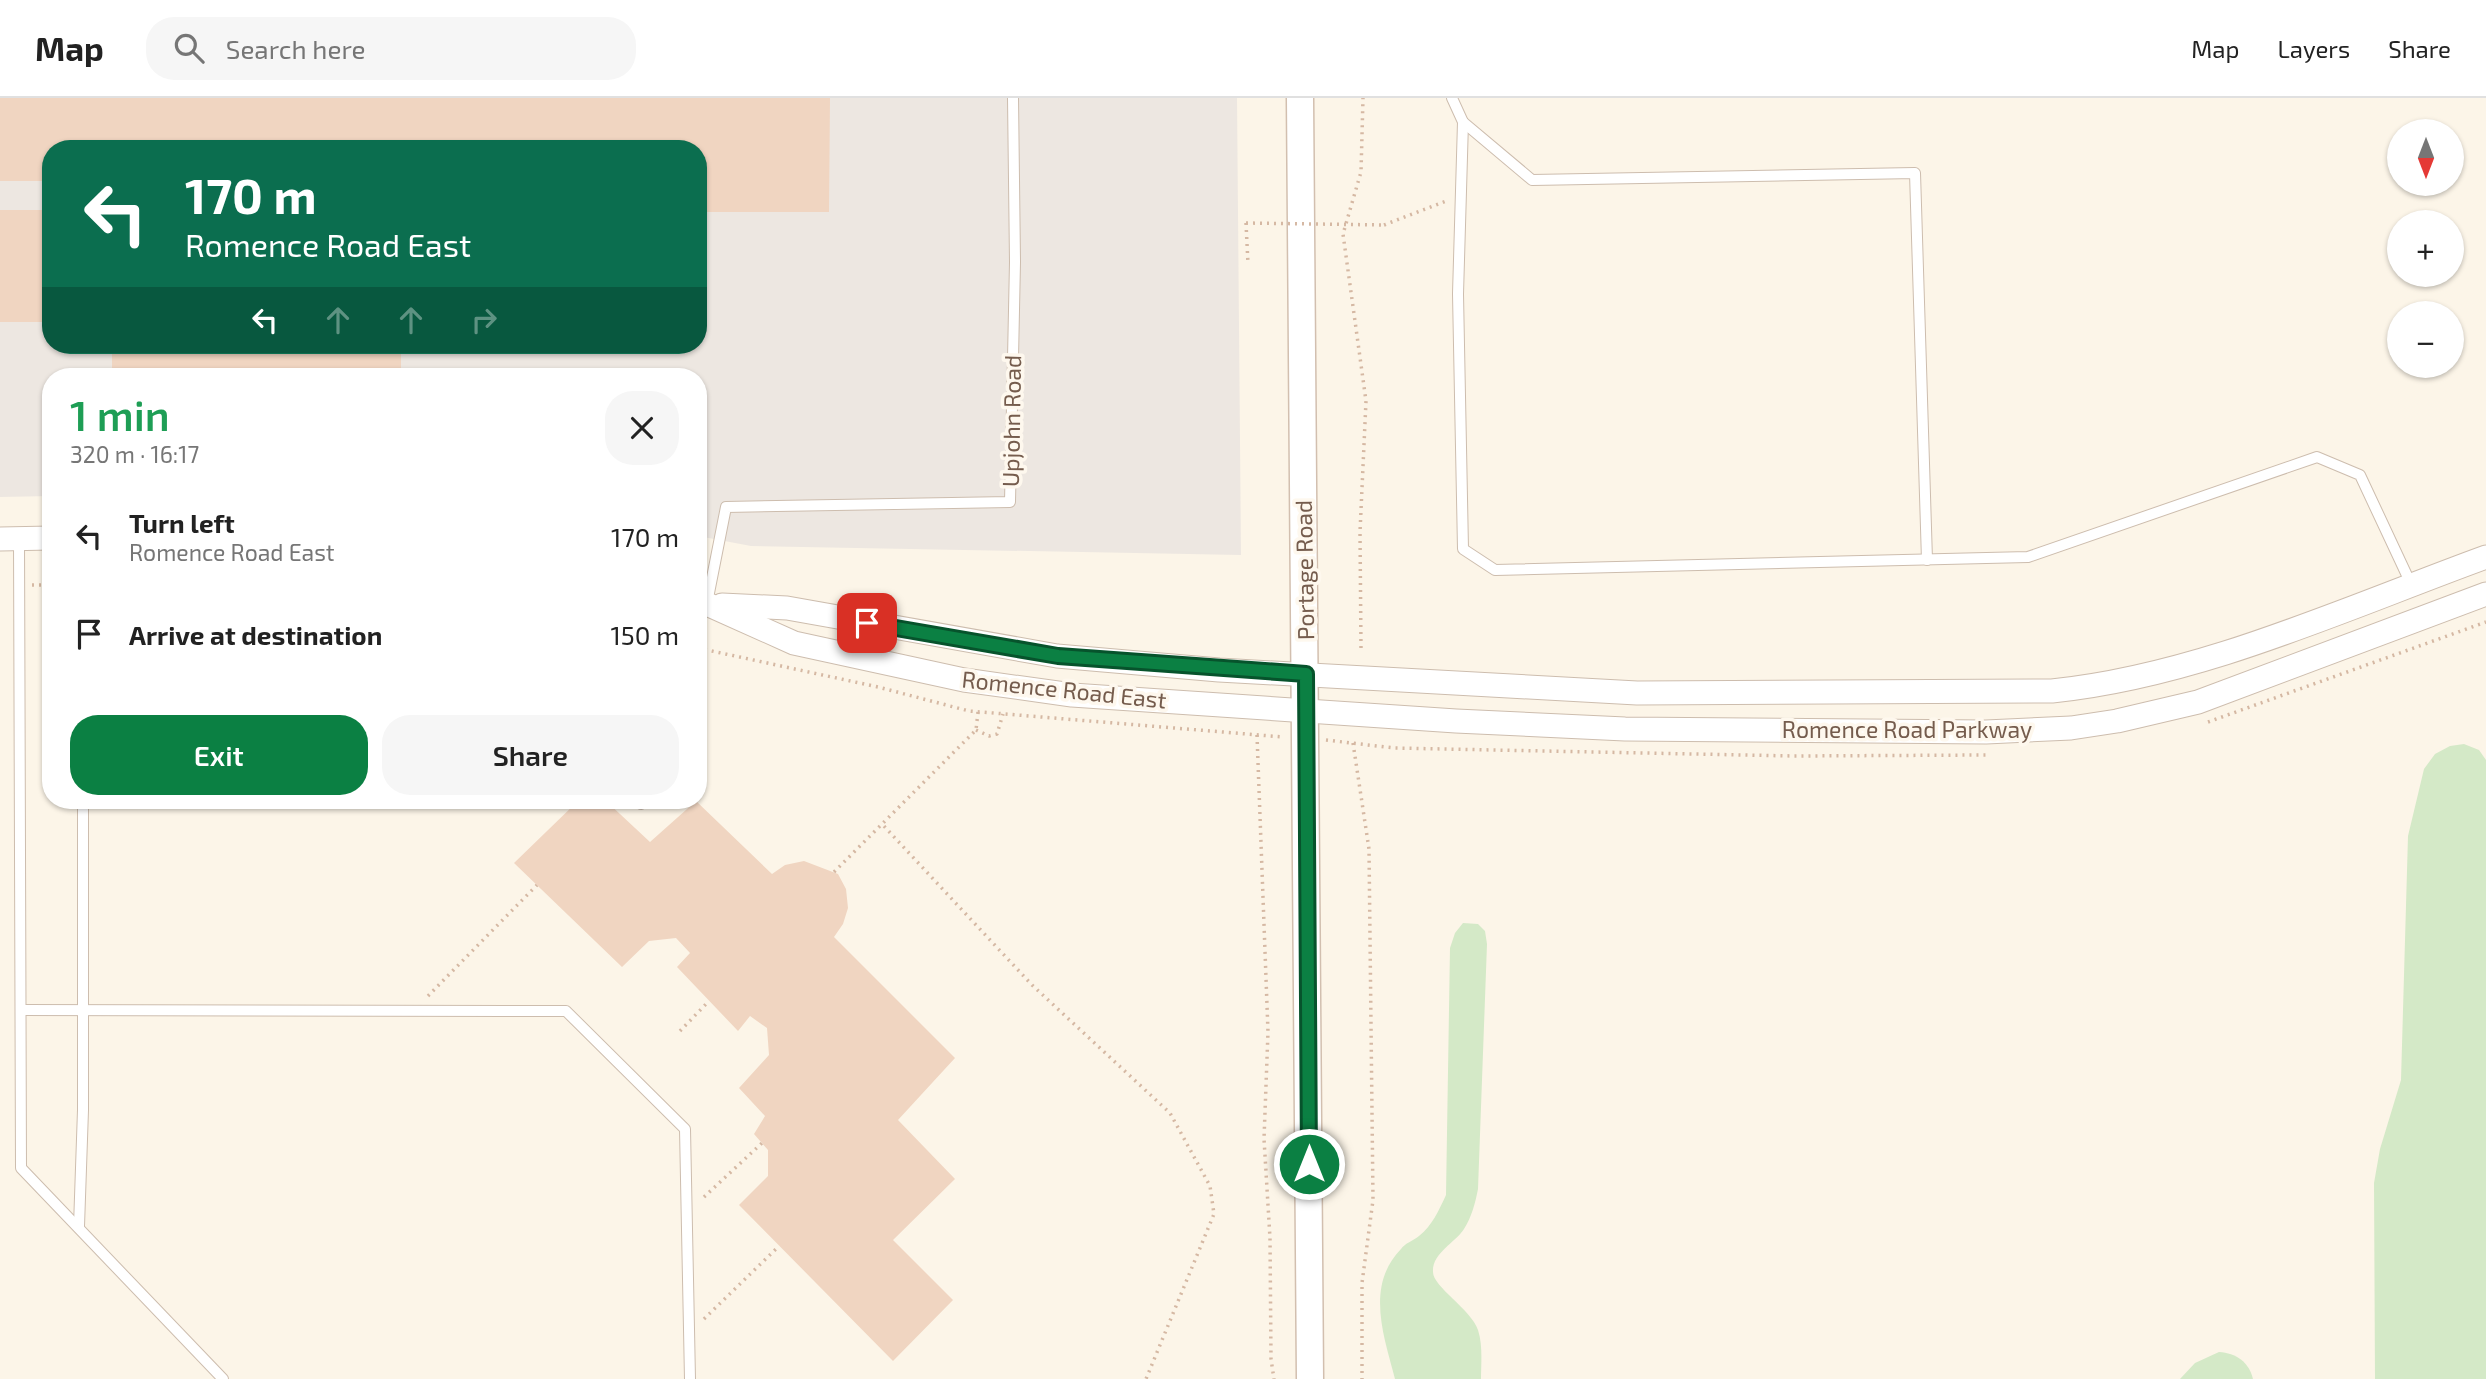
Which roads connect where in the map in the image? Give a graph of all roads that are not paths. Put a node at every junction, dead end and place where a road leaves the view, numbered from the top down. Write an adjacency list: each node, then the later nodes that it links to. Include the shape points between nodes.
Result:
1 (1013, 98): 10 (lane, Upjohn Road, via 1010,502 726,507)
2 (1300, 98): 15 (main road, Portage Road)
3 (1452, 98): 4 (lane)
4 (1464, 121): 8 (lane, via 1532,180 1915,173); 8 (lane, via 1458,295 1462,549 1494,570)
5 (42, 538): 6 (street)
6 (9, 539): 19 (lane)
7 (2486, 557): 9 (street, Romence Road Parkway)
8 (1927, 560): 9 (lane, via 2028,557 2317,457 2360,475)
9 (2411, 584): 14 (street); 15 (street, Romence Road Parkway, via 2148,676 2052,691 1637,692)
10 (707, 586)
11 (2486, 594): 14 (street, Romence Road Parkway)
12 (707, 603): 15 (street, Romence Road East, via 787,608 1058,656)
13 (707, 605): 16 (street, Romence Road East, via 794,643 964,680 1072,695)
14 (2424, 617): 16 (street, Romence Road Parkway, via 2198,702 2060,729 1625,729)
15 (1306, 674): 16 (main road, Portage Road)
16 (1307, 710): 23 (main road, Portage Road)
17 (83, 809): 18 (lane)
18 (83, 1009): 19 (lane); 20 (lane); 22 (lane, via 566,1011 685,1129)
19 (21, 1010): 20 (lane, via 21,1168)
20 (79, 1226): 21 (lane)
21 (223, 1379)
22 (690, 1379)
23 (1310, 1379)

